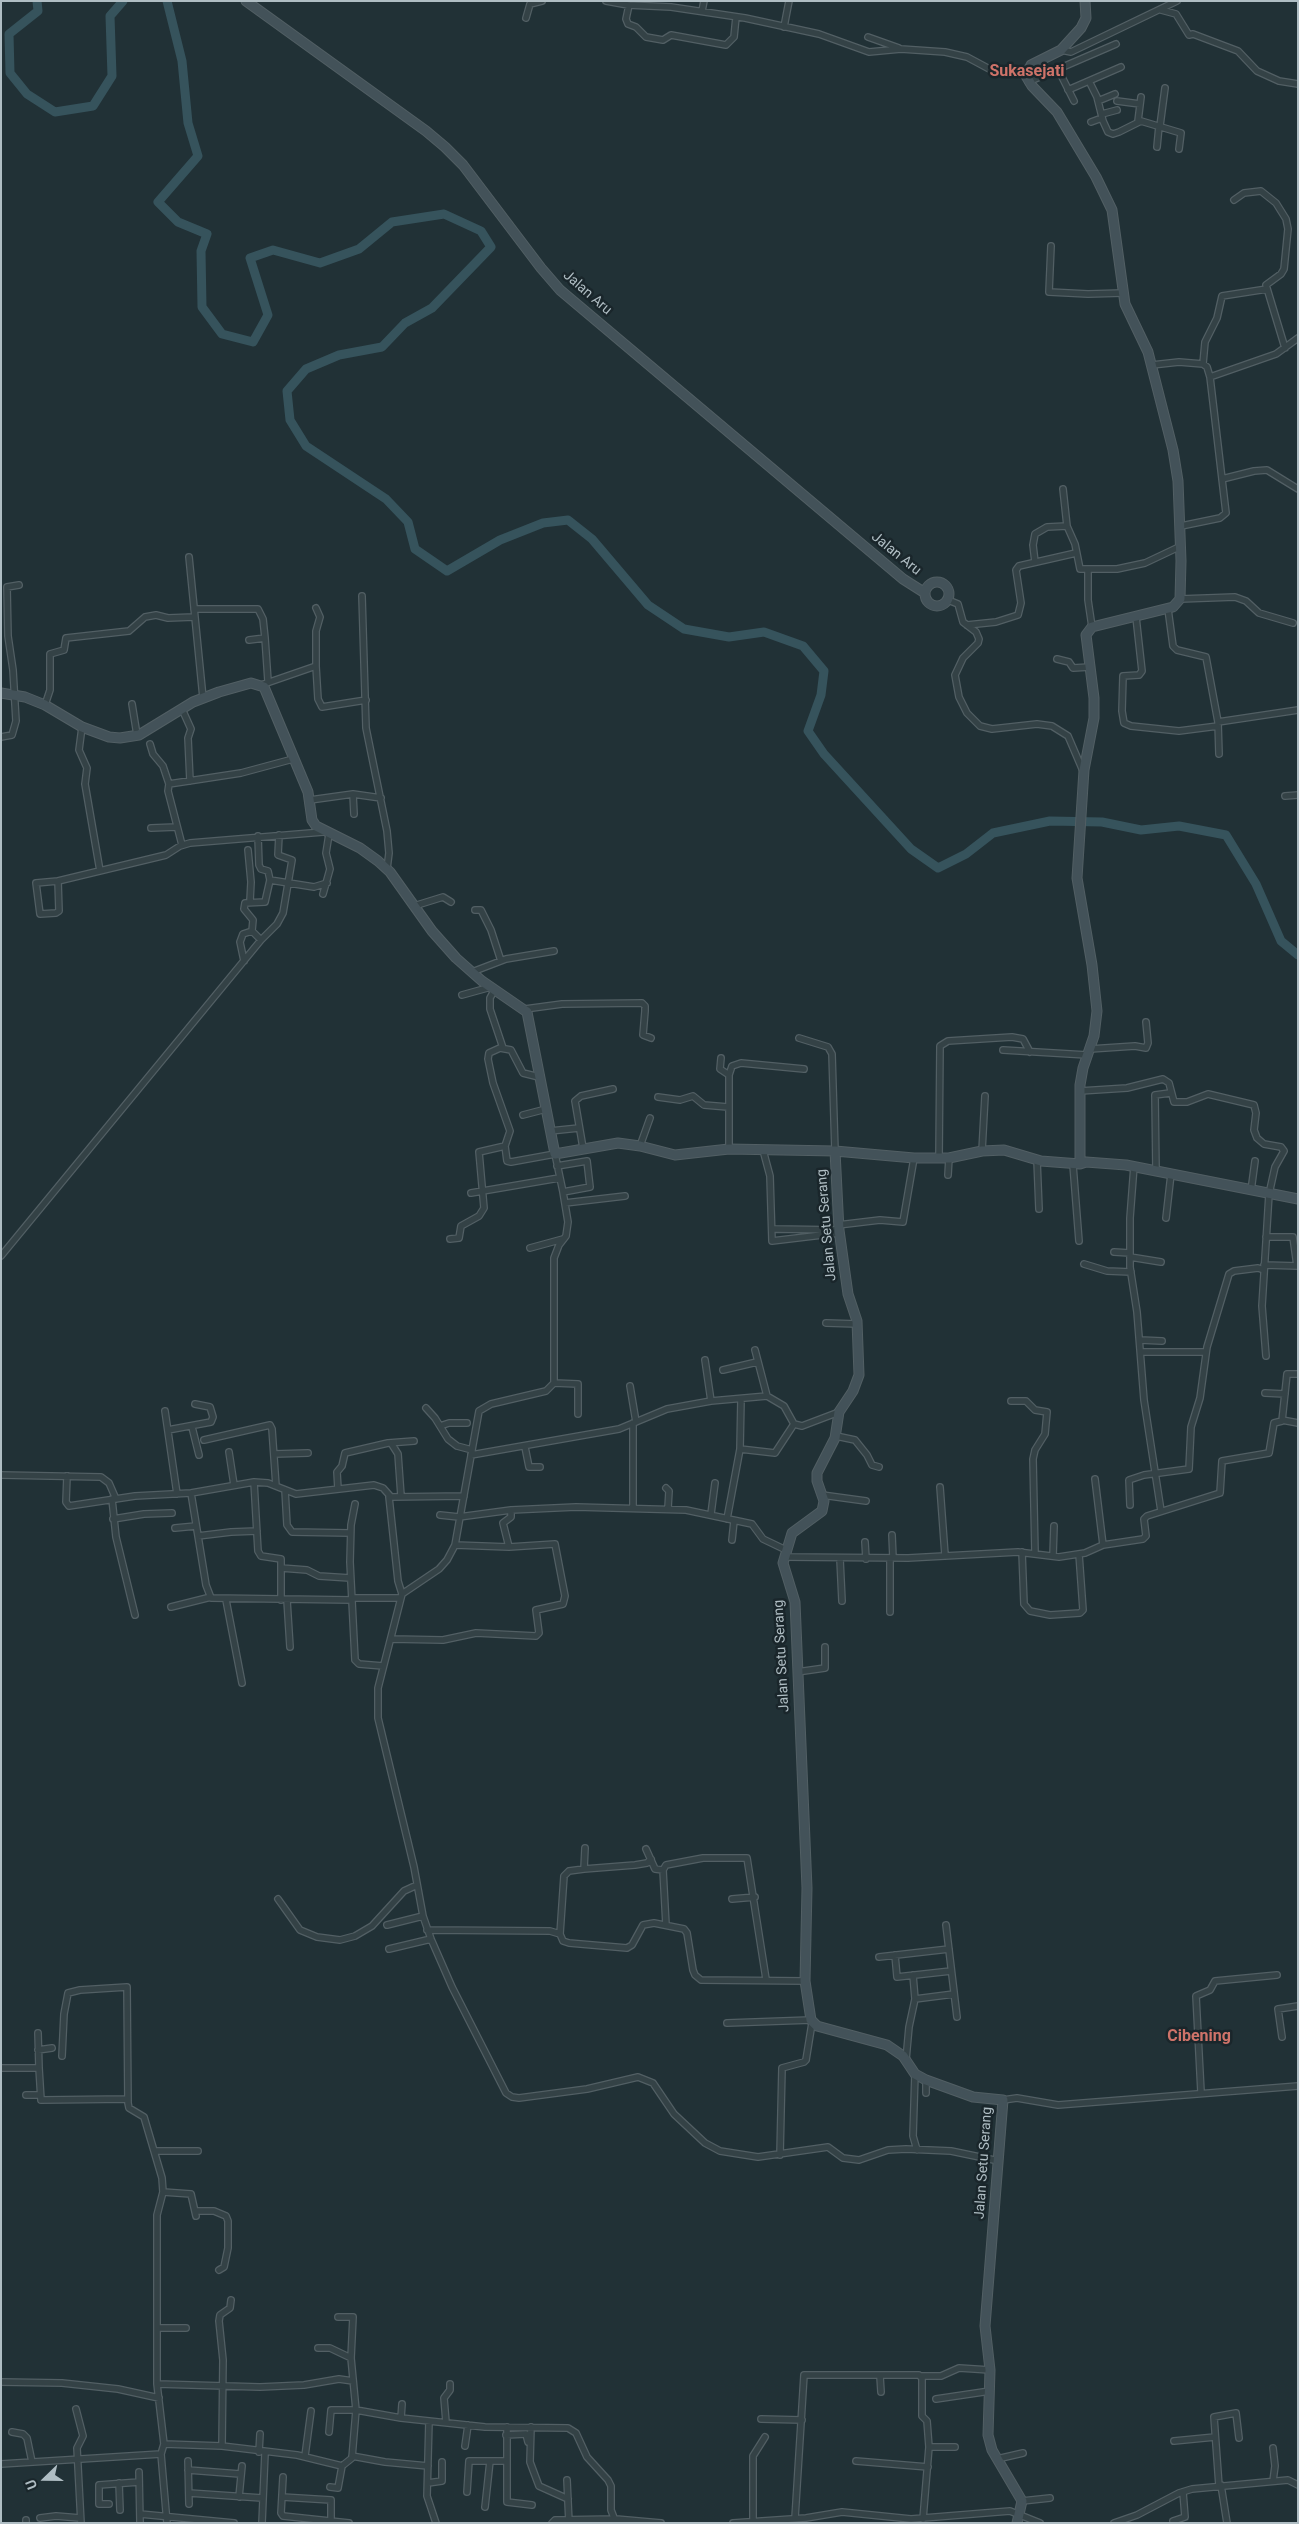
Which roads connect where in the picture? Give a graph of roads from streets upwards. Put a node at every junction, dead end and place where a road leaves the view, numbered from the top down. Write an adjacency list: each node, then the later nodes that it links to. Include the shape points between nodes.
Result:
1 (246, 1): 58 (street, Jalan Aru, via 445,147 463,165 560,290 903,579)
2 (542, 1): 13 (street, via 531,2)
3 (606, 1): 9 (street)
4 (704, 1): 11 (street)
5 (789, 1): 14 (street)
6 (1085, 1): 18 (street, via 1085,22)
7 (1177, 1): 10 (street)
8 (653, 3): 9 (street); 11 (street)
9 (629, 5): 12 (street, via 628,24 646,36 663,40 671,35 726,44 734,37)
10 (1161, 10): 18 (street, via 1071,52); 24 (street, via 1176,14 1189,34 1238,51 1257,71 1278,81)
11 (702, 11): 12 (street)
12 (736, 17): 14 (street)
13 (526, 18)
14 (784, 27): 17 (street, via 819,34 869,52)
15 (868, 37): 17 (street)
16 (1116, 44): 21 (street)
17 (901, 49): 20 (street, via 955,53 1002,73)
18 (1061, 50): 20 (street)
19 (1121, 67): 22 (street)
20 (1028, 68): 23 (street)
21 (1058, 69): 23 (street); 26 (street)
22 (1089, 81): 26 (street); 29 (street)
23 (1028, 82): 41 (street, via 1057,112 1108,199 1115,219)
24 (1298, 84)
25 (1165, 88): 35 (street)
26 (1068, 90): 28 (street)
27 (1141, 97): 30 (street)
28 (1074, 101)
29 (1098, 101): 30 (street, via 1116,98); 32 (street)
30 (1140, 104): 33 (street)
31 (1117, 110): 32 (street)
32 (1102, 116): 33 (street, via 1107,131 1113,134); 34 (street)
33 (1138, 121): 35 (street)
34 (1091, 122)
35 (1160, 126): 36 (street); 37 (street, via 1181,133)
36 (1157, 147)
37 (1179, 150)
38 (1234, 200): 40 (street, via 1244,193 1261,192 1276,203 1286,219 1284,269 1267,283)
39 (1051, 246): 41 (street, via 1049,292)
40 (1267, 289): 43 (street); 44 (street, via 1222,296 1217,318 1205,342)
41 (1123, 293): 45 (street)
42 (1298, 338): 43 (street)
43 (1285, 348): 46 (street, via 1263,360)
44 (1203, 364): 45 (street); 46 (street)
45 (1152, 365): 51 (street, via 1173,450)
46 (1210, 377): 47 (street)
47 (1222, 479): 49 (street, via 1267,470); 51 (street, via 1226,513 1220,518)
48 (1063, 489): 50 (street)
49 (1298, 489)
50 (1067, 526): 53 (street); 55 (street, via 1046,527 1035,534 1032,545)
51 (1181, 526): 52 (street)
52 (1181, 546): 56 (street, via 1145,563 1117,569); 60 (street)
53 (1076, 553): 55 (street); 56 (street, via 1081,570)
54 (189, 557): 63 (street)
55 (1035, 562): 69 (street, via 1019,566 1016,570 1021,603 1018,615)
56 (1088, 569): 70 (street)
57 (19, 585): 62 (street, via 8,587)
58 (926, 593): 61 (street, via 932,605 940,606); 61 (street, via 930,585 941,583 949,592)
59 (362, 596): 80 (street)
60 (1180, 599): 65 (street); 68 (street, via 1235,597 1246,601 1259,613)
61 (948, 600): 69 (street, via 958,604)
62 (4, 607): 78 (street, via 14,670)
63 (194, 608): 66 (street); 71 (street, via 258,609 263,619)
64 (316, 608): 74 (street, via 320,617 316,630)
65 (1168, 609): 67 (street); 85 (street, via 1173,646 1177,650 1206,657)
66 (194, 617): 79 (street); 82 (street, via 164,618 156,615 143,618 129,631 66,638 64,650 50,654 50,690)
67 (1136, 617): 70 (street); 85 (street, via 1142,671 1139,675 1123,676 1124,723 1179,731)
68 (1293, 623)
69 (967, 625): 92 (street, via 980,639 963,658 955,675 959,697 967,713 980,726 987,728 1052,726 1068,736)
70 (1092, 627): 75 (street, via 1086,639)
71 (265, 638): 72 (street); 76 (street)
72 (249, 640)
73 (1057, 659): 75 (street, via 1069,662 1073,668)
74 (316, 666): 76 (street); 80 (street, via 318,699 322,707)
75 (1090, 667): 92 (street, via 1094,718)
76 (265, 683): 79 (street, via 238,686); 91 (street)
77 (1, 693): 78 (street)
78 (13, 694): 82 (street); 88 (street, via 15,727 10,736)
79 (203, 698): 83 (street)
80 (366, 700): 98 (street, via 367,735)
81 (132, 704): 87 (street)
82 (46, 706): 86 (street)
83 (182, 708): 87 (street); 93 (street, via 191,729 188,738)
84 (1298, 710): 85 (street)
85 (1218, 724): 90 (street)
86 (82, 727): 87 (street, via 109,737); 109 (street, via 79,750 87,768 85,784)
87 (137, 736)
88 (1, 737)
89 (150, 744): 94 (street)
90 (1219, 754)
91 (293, 759): 93 (street, via 242,773); 99 (street)
92 (1084, 773): 134 (street, via 1078,849 1079,897 1097,1011)
93 (190, 781): 94 (street)
94 (170, 784): 101 (street, via 168,792)
95 (353, 794): 98 (street); 99 (street); 100 (street)
96 (1298, 795): 97 (street)
97 (1284, 796)
98 (381, 798): 108 (street, via 388,840)
99 (310, 800): 103 (street, via 312,820)
100 (354, 814)
101 (177, 827): 102 (street); 106 (street)
102 (151, 828)
103 (326, 833): 104 (street); 108 (street, via 360,848); 112 (street, via 330,869)
104 (279, 835): 105 (street); 113 (street, via 278,855 292,860)
105 (258, 836): 106 (street); 110 (street, via 259,865 268,871)
106 (182, 845): 109 (street, via 166,854)
107 (248, 850): 115 (street)
108 (387, 869): 117 (street)
109 (100, 871): 111 (street)
110 (270, 880): 113 (street); 115 (street, via 265,902)
111 (58, 881): 111 (street, via 36,884 40,914 59,910)
112 (327, 883): 113 (street, via 314,887); 114 (street)
113 (289, 884): 120 (street, via 283,913)
114 (323, 894)
115 (250, 901): 119 (street, via 244,906 253,920)
116 (451, 902): 117 (street, via 443,897)
117 (414, 906): 124 (street, via 444,945)
118 (475, 910): 122 (street, via 481,910)
119 (252, 931): 120 (street); 123 (street, via 244,934 240,942)
120 (261, 940): 123 (street)
121 (554, 951): 122 (street)
122 (502, 960): 124 (street)
123 (244, 961): 189 (street)
124 (472, 972): 125 (street)
125 (493, 988): 126 (street); 127 (street); 131 (street, via 489,1003)
126 (462, 995)
127 (525, 1009): 129 (street, via 562,1004 642,1003 645,1006 643,1035); 138 (street)
128 (1146, 1022): 134 (street, via 1146,1048 1135,1046)
129 (651, 1038)
130 (799, 1038): 155 (street, via 828,1047 832,1054)
131 (503, 1048): 138 (street, via 513,1051 523,1073); 150 (street, via 491,1051 488,1059 492,1083 510,1132)
132 (1004, 1050): 133 (street)
133 (1030, 1052): 134 (street); 159 (street, via 1023,1039 1012,1037 948,1042 940,1046)
134 (1088, 1052): 140 (street)
135 (721, 1058): 137 (street, via 720,1069)
136 (804, 1069): 137 (street, via 741,1063 732,1066)
137 (729, 1075): 144 (street)
138 (539, 1077): 145 (street)
139 (613, 1089): 148 (street, via 577,1099)
140 (1080, 1091): 141 (street, via 1127,1088 1163,1079 1169,1083); 163 (street)
141 (1170, 1093): 166 (street, via 1155,1095); 174 (street, via 1177,1103 1208,1094 1254,1105 1257,1138 1284,1151 1275,1167)
142 (985, 1096): 156 (street)
143 (658, 1097): 144 (street, via 680,1100 694,1096 704,1105)
144 (728, 1107): 153 (street)
145 (546, 1109): 146 (street); 149 (street)
146 (523, 1115)
147 (650, 1118): 151 (street)
148 (579, 1128): 149 (street); 152 (street)
149 (550, 1130): 157 (street)
150 (504, 1146): 157 (street, via 510,1162); 170 (street, via 479,1153)
151 (640, 1146): 152 (street, via 618,1143); 153 (street, via 675,1155)
152 (583, 1148): 157 (street)
153 (729, 1150): 154 (street)
154 (763, 1150): 155 (street); 181 (street, via 770,1176 772,1240)
155 (835, 1151): 158 (street, Jalan Setu Serang); 181 (street, Jalan Setu Serang)
156 (982, 1151): 160 (street, Jalan Setu Serang); 161 (street, Jalan Setu Serang, via 1004,1150)
157 (555, 1154): 164 (street)
158 (914, 1158): 159 (street, Jalan Setu Serang); 181 (street, via 903,1222 880,1220)
159 (939, 1158): 160 (street, Jalan Setu Serang)
160 (949, 1158): 168 (street)
161 (1037, 1160): 163 (street, Jalan Setu Serang); 178 (street)
162 (1254, 1161): 171 (street)
163 (1076, 1164): 165 (street, Jalan Setu Serang); 185 (street)
164 (557, 1166): 169 (street); 172 (street, via 587,1162 590,1187)
165 (1134, 1166): 166 (street, Jalan Setu Serang); 188 (street)
166 (1156, 1171): 167 (street, Jalan Setu Serang)
167 (1171, 1174): 171 (street, Jalan Setu Serang); 179 (street)
168 (948, 1175)
169 (559, 1178): 170 (street); 172 (street)
170 (484, 1191): 173 (street); 183 (street, via 482,1212 462,1226 458,1239)
171 (1251, 1191): 174 (street, Jalan Setu Serang)
172 (563, 1192): 177 (street)
173 (471, 1193)
174 (1269, 1194): 176 (street, Jalan Setu Serang); 182 (street)
175 (625, 1196): 177 (street)
176 (1298, 1198)
177 (565, 1203): 184 (street, via 568,1222)
178 (1039, 1209)
179 (1166, 1218)
180 (775, 1229): 181 (street)
181 (839, 1229): 196 (street, Jalan Setu Serang, via 848,1294)
182 (1266, 1237): 192 (street, via 1293,1238); 193 (street)
183 (450, 1238)
184 (563, 1239): 186 (street); 207 (street, via 554,1258)
185 (1079, 1241)
186 (530, 1248)
187 (1114, 1252): 188 (street)
188 (1130, 1255): 190 (street); 194 (street)
189 (1, 1256)
190 (1161, 1262)
191 (1084, 1264): 194 (street, via 1108,1271)
192 (1297, 1266): 193 (street)
193 (1264, 1268): 201 (street, via 1230,1273); 202 (street, via 1262,1306)
194 (1131, 1272): 197 (street)
195 (826, 1323): 196 (street)
196 (858, 1324): 218 (street, Jalan Setu Serang, via 859,1375)
197 (1140, 1340): 198 (street); 200 (street)
198 (1162, 1341)
199 (755, 1350): 204 (street)
200 (1140, 1352): 201 (street); 241 (street)
201 (1206, 1352): 241 (street, via 1200,1398 1191,1427 1190,1467)
202 (1266, 1356)
203 (705, 1360): 213 (street)
204 (758, 1362): 205 (street); 211 (street)
205 (723, 1370)
206 (1298, 1374): 210 (street, via 1287,1374)
207 (554, 1383): 219 (street, via 578,1384); 236 (street, via 550,1389 540,1393 482,1408 475,1423)
208 (630, 1386): 223 (street)
209 (1265, 1393): 210 (street)
210 (1285, 1394): 220 (street)
211 (767, 1396): 212 (street); 224 (street, via 784,1406)
212 (741, 1399): 213 (street); 233 (street)
213 (711, 1401): 223 (street, via 667,1409)
214 (1011, 1401): 287 (street, via 1026,1401 1035,1410 1047,1412 1045,1434 1034,1458)
215 (194, 1404): 226 (street, via 210,1407 213,1419)
216 (426, 1408): 225 (street)
217 (165, 1411): 227 (street)
218 (839, 1412): 224 (street, via 802,1426); 228 (street, Jalan Setu Serang)
219 (578, 1414)
220 (1282, 1420): 221 (street); 266 (street, via 1274,1423 1270,1453 1221,1461 1222,1488 1218,1494)
221 (1298, 1422)
222 (467, 1423): 225 (street)
223 (635, 1423): 232 (street, via 604,1433); 263 (street)
224 (794, 1424): 233 (street, via 775,1453)
225 (440, 1426): 236 (street, via 453,1443)
226 (192, 1427): 227 (street); 238 (street)
227 (168, 1430): 254 (street)
228 (836, 1436): 239 (street, via 855,1440 872,1465); 257 (street, Jalan Setu Serang, via 817,1473)
229 (204, 1440): 237 (street, via 270,1425)
230 (414, 1441): 231 (street)
231 (391, 1443): 251 (street, via 345,1453 337,1472); 255 (street, via 398,1454)
232 (525, 1447): 236 (street); 240 (street, via 529,1468)
233 (740, 1449): 272 (street)
234 (230, 1452): 247 (street)
235 (308, 1453): 237 (street)
236 (472, 1453): 256 (street)
237 (274, 1454): 248 (street)
238 (199, 1455)
239 (879, 1467)
240 (540, 1468)
241 (1156, 1473): 262 (street, via 1128,1481); 266 (street)
242 (1, 1475): 243 (street)
243 (67, 1476): 259 (street, via 106,1479); 259 (street, via 68,1506)
244 (1095, 1479): 284 (street)
245 (254, 1482): 247 (street); 248 (street); 277 (street)
246 (715, 1483): 268 (street)
247 (234, 1484): 253 (street)
248 (276, 1486): 252 (street)
249 (940, 1487): 290 (street)
250 (666, 1488): 264 (street, via 669,1491)
251 (338, 1489): 252 (street, via 302,1494); 258 (street, via 376,1485)
252 (285, 1490): 278 (street, via 287,1525 292,1532)
253 (191, 1493): 254 (street); 274 (street)
254 (177, 1494): 259 (street)
255 (401, 1496): 256 (street); 258 (street)
256 (464, 1496): 270 (street)
257 (822, 1496): 260 (street); 288 (street, Jalan Setu Serang, via 822,1511 792,1533)
258 (390, 1497): 297 (street)
259 (114, 1499): 271 (street)
260 (866, 1501)
261 (355, 1504): 278 (street)
262 (1130, 1505)
263 (633, 1508): 264 (street); 265 (street)
264 (668, 1508): 268 (street)
265 (511, 1510): 270 (street); 285 (street, via 511,1517 503,1523)
266 (1161, 1511): 284 (street, via 1145,1517 1144,1538)
267 (172, 1513): 271 (street)
268 (710, 1514): 272 (street)
269 (440, 1515): 270 (street)
270 (460, 1517): 283 (street)
271 (113, 1519): 305 (street)
272 (727, 1519): 273 (street)
273 (734, 1521): 281 (street); 288 (street, via 752,1524 763,1540)
274 (196, 1526): 276 (street); 280 (street)
275 (1054, 1526): 291 (street)
276 (175, 1528)
277 (257, 1531): 280 (street); 295 (street, via 259,1554 280,1558)
278 (350, 1533): 296 (street)
279 (892, 1535): 292 (street)
280 (198, 1536): 298 (street)
281 (732, 1540)
282 (865, 1542): 294 (street)
283 (455, 1545): 285 (street); 297 (street, via 439,1569)
284 (1103, 1545): 289 (street)
285 (509, 1547): 306 (street, via 557,1546 564,1601 558,1607 536,1610 538,1635 476,1633 443,1640)
286 (1022, 1552): 287 (street); 289 (street, via 1024,1604 1030,1611 1050,1615 1080,1613 1082,1610); 290 (street)
287 (1035, 1553): 291 (street)
288 (785, 1554): 293 (street); 310 (street, Jalan Setu Serang, via 784,1567 794,1602)
289 (1079, 1554): 291 (street)
290 (945, 1555): 292 (street)
291 (1053, 1556)
292 (891, 1558): 294 (street); 304 (street)
293 (840, 1559): 294 (street); 302 (street)
294 (866, 1559)
295 (281, 1568): 296 (street); 301 (street)
296 (350, 1578): 299 (street)
297 (401, 1596): 299 (street); 306 (street)
298 (211, 1597): 300 (street); 303 (street)
299 (352, 1599): 301 (street); 309 (street, via 355,1660 359,1664)
300 (226, 1600): 301 (street); 311 (street)
301 (284, 1600): 307 (street)
302 (842, 1601)
303 (171, 1607)
304 (890, 1612)
305 (135, 1615)
306 (391, 1639): 309 (street)
307 (290, 1647)
308 (825, 1647): 310 (street, via 824,1669)
309 (383, 1666): 317 (street, via 377,1696 378,1718)
310 (797, 1672): 336 (street, Jalan Setu Serang, via 807,1888)
311 (242, 1683)
312 (585, 1848): 315 (street)
313 (646, 1849): 314 (street)
314 (651, 1859): 315 (street, via 644,1864); 316 (street, via 655,1870)
315 (584, 1869): 326 (street, via 565,1874)
316 (663, 1870): 318 (street, via 666,1865 687,1861 747,1858); 323 (street)
317 (417, 1885): 319 (street, via 404,1890 372,1926 340,1940 317,1937 300,1930); 321 (street)
318 (755, 1897): 320 (street); 335 (street)
319 (278, 1899)
320 (732, 1899)
321 (423, 1916): 322 (street); 325 (street)
322 (387, 1925)
323 (666, 1925): 326 (street, via 643,1925 627,1948 563,1942); 335 (street, via 688,1933 693,1970 701,1980)
324 (946, 1925): 329 (street)
325 (427, 1930): 326 (street, via 550,1931); 327 (street)
326 (560, 1934)
327 (431, 1939): 328 (street); 363 (street, via 456,1996 506,2093 512,2097 587,2089 631,2078 647,2079 657,2087 674,2114 712,2147 748,2156)
328 (389, 1949)
329 (949, 1949): 330 (street); 332 (street)
330 (895, 1955): 331 (street); 334 (street, via 897,1977)
331 (879, 1957)
332 (951, 1971): 334 (street); 337 (street)
333 (1277, 1975): 354 (street, via 1214,1981 1210,1990 1196,1996)
334 (912, 1976): 338 (street)
335 (766, 1979): 336 (street)
336 (805, 1981): 341 (street, Jalan Setu Serang)
337 (954, 1994): 338 (street); 340 (street)
338 (915, 1998): 348 (street)
339 (1298, 2006): 344 (street, via 1278,2009)
340 (956, 2017)
341 (811, 2021): 342 (street); 348 (street, Jalan Setu Serang, via 817,2026 884,2043); 363 (street, via 806,2060 782,2068)
342 (728, 2023)
343 (38, 2033): 346 (street)
344 (1282, 2037)
345 (52, 2048): 346 (street)
346 (38, 2050): 350 (street)
347 (62, 2056): 358 (street, via 68,1993 127,1987)
348 (906, 2060): 351 (street, Jalan Setu Serang)
349 (1, 2068): 350 (street)
350 (38, 2068): 357 (street)
351 (915, 2074): 352 (street, Jalan Setu Serang); 360 (street, via 913,2136)
352 (926, 2080): 355 (street); 359 (street, Jalan Setu Serang, via 973,2097)
353 (1298, 2086): 354 (street)
354 (1201, 2092): 359 (street, via 1058,2105 1017,2098)
355 (926, 2093)
356 (26, 2095): 357 (street)
357 (39, 2095): 358 (street, via 41,2100)
358 (128, 2099): 361 (street, via 130,2108 144,2117)
359 (1003, 2100): 364 (street, Jalan Setu Serang)
360 (917, 2150): 363 (street, via 888,2150 859,2160 843,2158 828,2146); 364 (street, via 951,2151)
361 (155, 2151): 362 (street); 365 (street)
362 (198, 2151)
363 (780, 2155)
364 (999, 2161): 373 (street, Jalan Setu Serang, via 985,2326)
365 (162, 2192): 366 (street, via 191,2194 196,2214 214,2211 226,2216 228,2248 224,2267); 369 (street, via 158,2215)
366 (219, 2270)
367 (231, 2300): 380 (street, via 230,2308 221,2314 220,2321)
368 (338, 2317): 372 (street, via 353,2317)
369 (157, 2328): 370 (street); 378 (street)
370 (186, 2328)
371 (318, 2348): 372 (street, via 330,2348)
372 (351, 2358): 376 (street)
373 (990, 2370): 375 (street, via 959,2368 941,2376); 381 (street, Jalan Setu Serang)
374 (880, 2376): 375 (street); 382 (street); 391 (street, via 804,2376)
375 (920, 2376): 409 (street, via 922,2416 927,2421)
376 (353, 2381): 380 (street, via 340,2379 279,2386); 387 (street)
377 (1, 2382): 383 (street, via 62,2383 118,2389)
378 (158, 2384): 380 (street); 383 (street)
379 (450, 2384): 393 (street, via 444,2398)
380 (223, 2385): 406 (street)
381 (990, 2391): 384 (street); 418 (street, Jalan Setu Serang, via 988,2435)
382 (881, 2392)
383 (159, 2398): 405 (street)
384 (936, 2399)
385 (402, 2404): 389 (street)
386 (76, 2409): 417 (street, via 83,2436 77,2446)
387 (356, 2410): 389 (street); 398 (street, via 331,2410); 416 (street)
388 (311, 2411): 415 (street)
389 (401, 2418): 392 (street)
390 (761, 2420): 391 (street)
391 (802, 2420): 458 (street)
392 (429, 2421): 393 (street); 428 (street)
393 (446, 2422): 394 (street)
394 (468, 2425): 395 (street); 407 (street)
395 (507, 2427): 396 (street); 400 (street)
396 (531, 2427): 408 (street); 465 (street, via 573,2430 587,2457 608,2480 611,2510)
397 (12, 2432): 423 (street, via 27,2438)
398 (329, 2432)
399 (260, 2434): 412 (street)
400 (506, 2435): 408 (street, via 526,2434); 421 (street)
401 (765, 2437): 468 (street, via 753,2456)
402 (1214, 2437): 403 (street, via 1214,2417 1235,2413); 404 (street); 440 (street)
403 (1239, 2438)
404 (1174, 2441)
405 (164, 2444): 406 (street); 414 (street)
406 (222, 2446): 412 (street)
407 (465, 2446)
408 (530, 2447): 449 (street, via 530,2462 539,2486)
409 (929, 2447): 410 (street); 429 (street)
410 (955, 2447)
411 (1273, 2448): 435 (street)
412 (262, 2452): 415 (street); 447 (street)
413 (1023, 2453): 418 (street)
414 (161, 2454): 417 (street); 461 (street)
415 (305, 2456): 427 (street)
416 (352, 2456): 427 (street); 428 (street)
417 (77, 2459): 423 (street); 463 (street)
418 (997, 2459): 450 (street, Jalan Setu Serang)
419 (188, 2461): 430 (street)
420 (490, 2461): 421 (street); 442 (street, via 468,2461); 454 (street)
421 (506, 2461): 453 (street, via 507,2502)
422 (856, 2461): 429 (street)
423 (32, 2462): 425 (street)
424 (442, 2462): 438 (street, via 442,2481)
425 (1, 2464)
426 (242, 2466): 432 (street)
427 (342, 2466): 441 (street, via 339,2487)
428 (428, 2466): 438 (street)
429 (928, 2467): 459 (street)
430 (188, 2470): 432 (street); 444 (street)
431 (139, 2472): 437 (street)
432 (240, 2474): 445 (street)
433 (283, 2477): 446 (street)
434 (567, 2480): 449 (street)
435 (1273, 2481): 439 (street, via 1289,2480); 440 (street)
436 (119, 2482): 437 (street); 451 (street, via 100,2485 100,2504); 455 (street)
437 (139, 2482): 456 (street)
438 (428, 2483): 472 (street, via 427,2499)
439 (1298, 2485)
440 (1220, 2486): 443 (street); 478 (street)
441 (330, 2487)
442 (467, 2492)
443 (1182, 2492): 462 (street, via 1185,2517); 477 (street)
444 (189, 2493): 445 (street); 452 (street)
445 (238, 2497): 447 (street)
446 (282, 2497): 467 (street, via 283,2516); 467 (street, via 331,2500)
447 (262, 2498): 470 (street)
448 (1050, 2498): 450 (street)
449 (568, 2499): 464 (street)
450 (1022, 2501): 460 (street)
451 (109, 2504)
452 (189, 2504)
453 (532, 2505)
454 (485, 2507)
455 (120, 2510)
456 (140, 2514): 461 (street); 466 (street)
457 (40, 2518): 463 (street, via 56,2516)
458 (795, 2518): 459 (street, via 842,2512); 468 (street)
459 (923, 2519): 460 (street, via 1010,2511)
460 (1018, 2519): 476 (street)
461 (168, 2520): 469 (street)
462 (1173, 2520)
463 (80, 2521)
464 (569, 2521): 465 (street); 473 (street, via 555,2520)
465 (616, 2521): 474 (street)
466 (140, 2522)
467 (331, 2522): 471 (street)
468 (753, 2522): 475 (street)
469 (234, 2523)
470 (262, 2523)
471 (349, 2523)
472 (436, 2523)
473 (552, 2523)
474 (661, 2523)
475 (733, 2523)
476 (1040, 2523)
477 (1114, 2523)
478 (1227, 2523)

